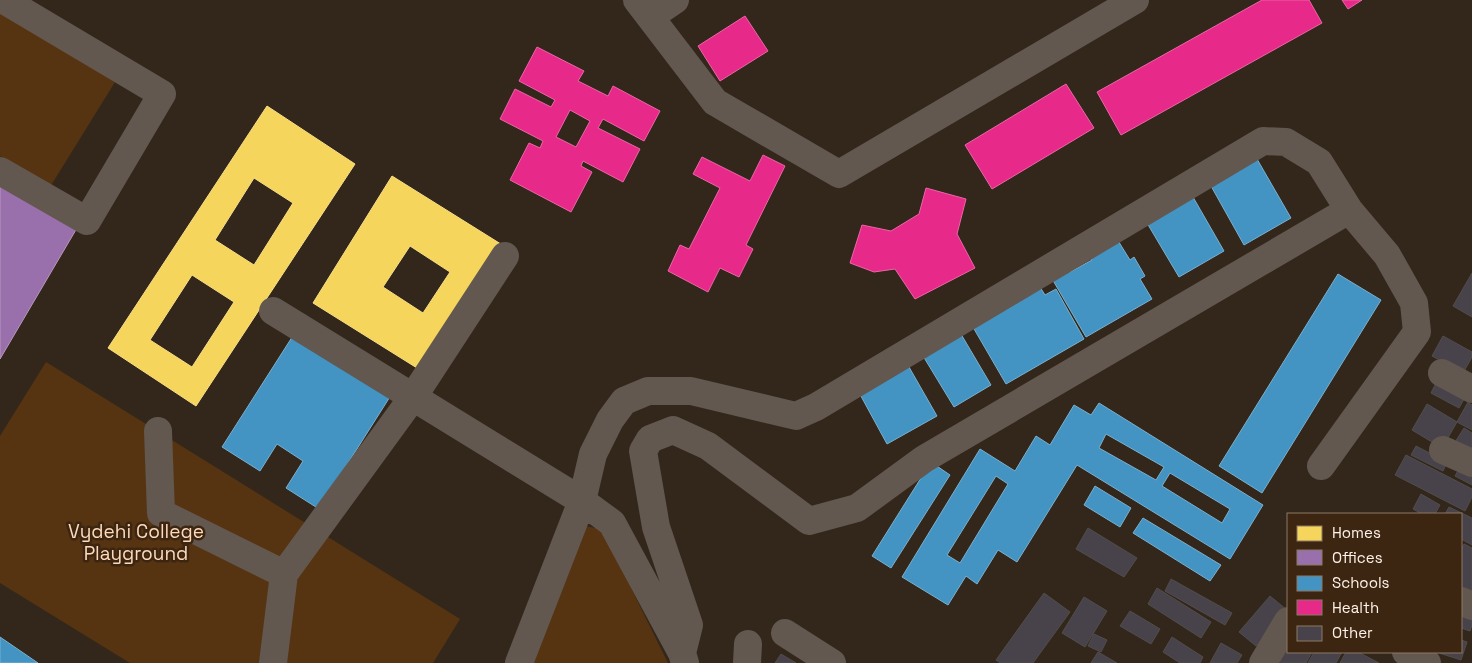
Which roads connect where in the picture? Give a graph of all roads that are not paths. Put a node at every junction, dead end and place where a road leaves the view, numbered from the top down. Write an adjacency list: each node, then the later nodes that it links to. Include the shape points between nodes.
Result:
1 (4, 0): 5 (street, via 162,94 87,221)
2 (675, 0): 4 (street)
3 (1135, 0): 4 (street, via 839,174 715,102)
4 (643, 8)
5 (0, 171)
6 (1349, 210): 15 (street, via 1387,255 1414,304 1417,332); 16 (street, via 1319,162 1286,142 1263,141 796,416 691,391 648,391 624,401 593,454); 21 (street, via 924,458 857,508 809,521 708,446 672,430 650,439 643,451 656,527 689,626)
7 (505, 256): 11 (street)
8 (274, 311): 11 (street)
9 (1442, 373): 10 (street)
10 (1472, 389)
11 (413, 397): 16 (street); 17 (street)
12 (158, 431): 17 (street, via 161,513)
13 (1443, 450): 14 (street)
14 (1472, 464)
15 (1320, 466)
16 (582, 501): 21 (street, via 612,523); 23 (street)
17 (284, 574): 22 (street)
18 (1287, 623): 25 (street)
19 (786, 633): 24 (street)
20 (1408, 653): 26 (street)
21 (683, 658)
22 (273, 663)
23 (519, 663)
24 (832, 663)
25 (1263, 663)
26 (1427, 663)

